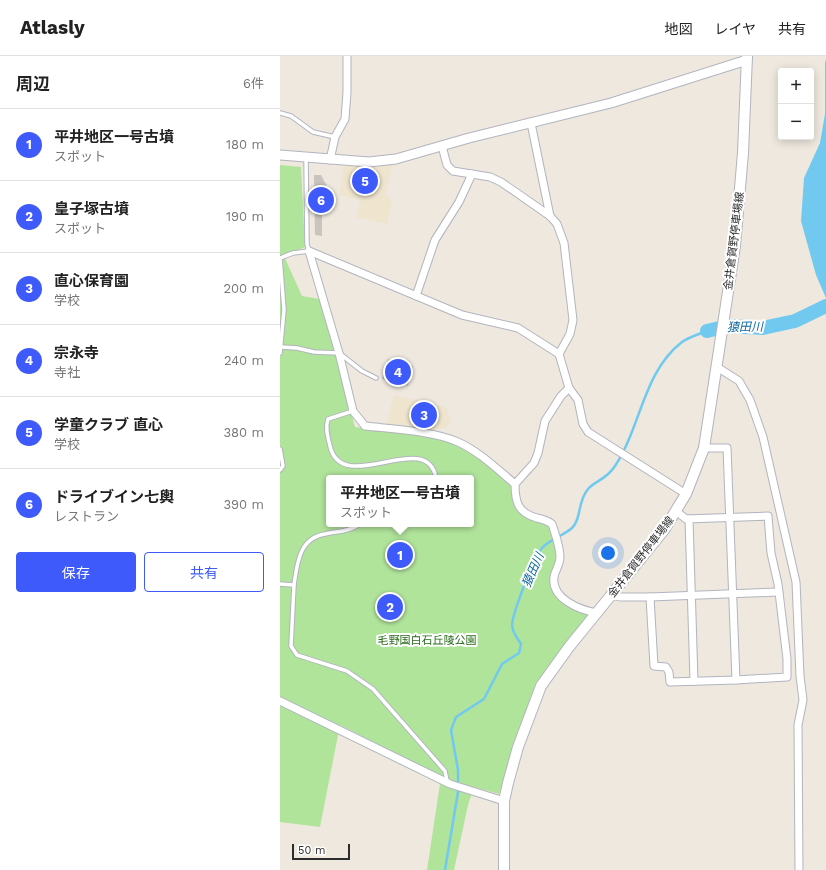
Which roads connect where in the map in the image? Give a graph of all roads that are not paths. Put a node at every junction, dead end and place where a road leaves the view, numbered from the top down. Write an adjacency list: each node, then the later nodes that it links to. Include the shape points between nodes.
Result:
1 (347, 56): 5 (street, via 345,119)
2 (747, 58): 4 (street, via 611,103); 18 (main road, 金井倉賀野停車場線, via 736,238)
3 (280, 113): 5 (lane, via 290,116 313,132)
4 (532, 123): 6 (street); 11 (street)
5 (335, 137): 9 (street)
6 (442, 146): 9 (street, via 396,159); 10 (street, via 447,165 453,171)
7 (280, 155): 8 (street)
8 (306, 158): 9 (street); 12 (lane)
9 (330, 160)
10 (472, 174): 11 (street, via 490,176); 13 (street, via 459,202 435,240)
11 (550, 216): 17 (street, via 559,228 564,244 573,320 570,334)
12 (310, 251): 13 (street); 14 (lane, via 280,258 284,310); 16 (street)
13 (416, 296): 17 (street, via 462,315 518,328)
14 (281, 347): 15 (lane); 16 (lane)
15 (280, 353)
16 (340, 353): 19 (lane, via 362,371); 21 (street)
17 (559, 354): 20 (street)
18 (717, 367): 22 (main road, 金井倉賀野停車場線); 46 (street, via 739,381 750,400 763,437 796,582 803,700 798,725)
19 (376, 378)
20 (569, 388): 26 (street, via 545,421 534,464); 27 (street, via 578,400 583,424 588,432)
21 (353, 411): 25 (lane, via 333,416 328,419 326,425 332,454 340,463 352,466 416,458 428,462); 26 (street, via 364,426 431,435 458,442 481,456)
22 (704, 448): 27 (main road, 金井倉賀野停車場線); 29 (street, via 727,448)
23 (280, 449): 24 (lane, via 283,466)
24 (280, 470)
25 (436, 475)
26 (515, 484): 39 (street, via 517,504 521,511 552,524 560,556 553,585 558,593 573,606)
27 (686, 494): 28 (main road, 金井倉賀野停車場線)
28 (676, 511): 30 (street); 36 (main road, 金井倉賀野停車場線)
29 (729, 518): 30 (street); 34 (street, via 768,516); 35 (street)
30 (689, 519): 37 (street)
31 (355, 527): 33 (lane, via 316,536 306,543 297,562)
32 (280, 584): 33 (lane)
33 (294, 585): 43 (lane, via 291,646 295,653 347,671 373,689 445,771)
34 (778, 592): 35 (street); 40 (street, via 787,677)
35 (732, 594): 37 (street); 40 (street)
36 (612, 595): 38 (street); 39 (main road, 金井倉賀野停車場線)
37 (692, 595): 38 (street); 41 (street)
38 (650, 597): 41 (street, via 654,666 666,667 670,672 670,682)
39 (597, 613): 44 (main road, 金井倉賀野停車場線, via 541,686 518,747)
40 (736, 680): 41 (street)
41 (694, 681)
42 (280, 701): 43 (street)
43 (449, 783): 44 (street)
44 (504, 801): 45 (main road, 金井倉賀野停車場線)
45 (504, 870)
46 (799, 870)

